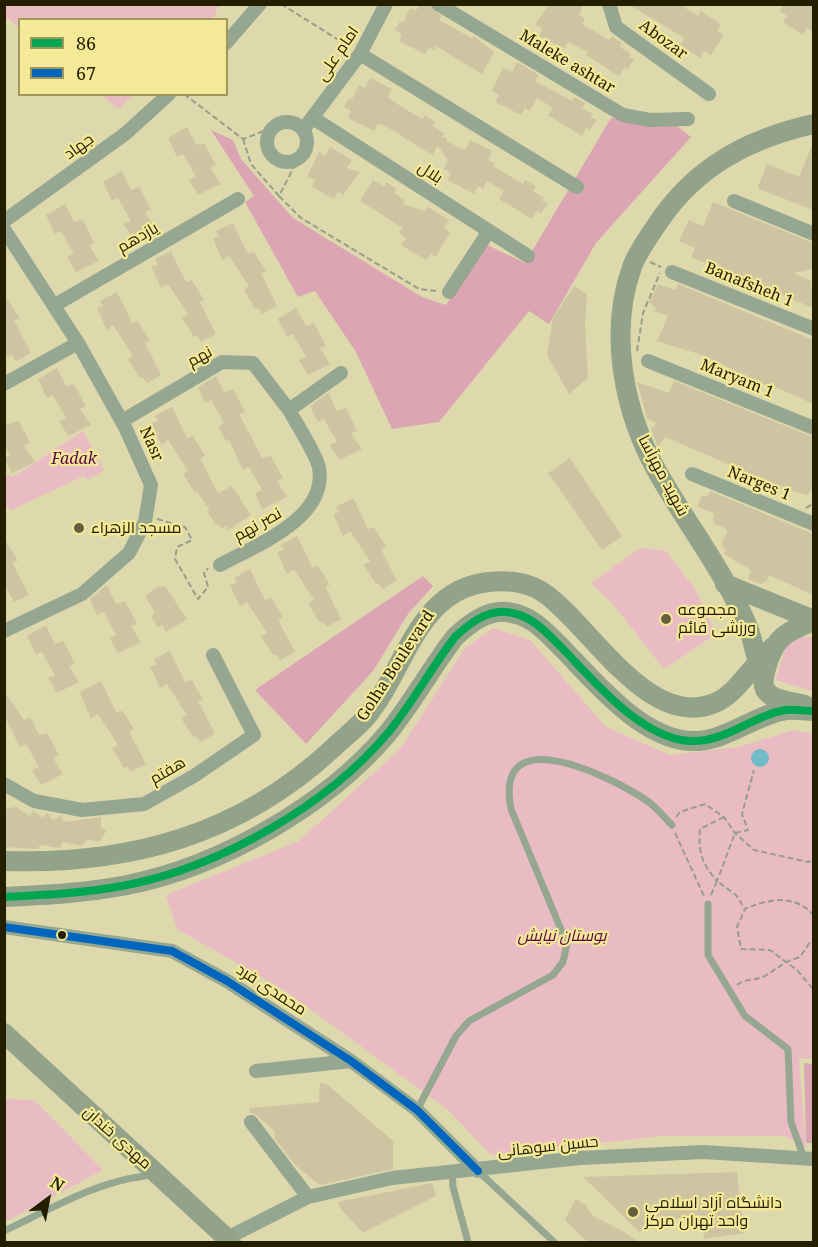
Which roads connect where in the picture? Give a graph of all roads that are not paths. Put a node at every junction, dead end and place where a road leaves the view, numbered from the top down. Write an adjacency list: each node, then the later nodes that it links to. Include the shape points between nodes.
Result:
1 (260, 4): 5 (street)
2 (386, 4): 6 (street, امام علی)
3 (438, 4): 10 (street, Maleke ashtar, via 623,115 650,120)
4 (609, 4): 7 (street, Abozar, via 616,27)
5 (228, 41)
6 (360, 54): 9 (street, امام علی); 13 (street)
7 (709, 94)
8 (167, 96): 16 (street, جهاد, via 125,134)
9 (313, 118): 12 (street, امام علی); 18 (street, بلال)
10 (688, 119)
11 (813, 124): 35 (main road, شهید مهرآسا, via 758,140 701,174 669,207 637,257 624,298 621,327 631,408 657,471)
12 (303, 130): 12 (street, via 285,122 272,128 267,146 273,158 286,162 298,159 307,142)
13 (577, 187)
14 (238, 199): 23 (street, یازدهم)
15 (734, 201): 19 (street)
16 (4, 221)
17 (4, 229): 23 (street, Nasr)
18 (489, 231): 20 (street, بلال); 22 (street)
19 (813, 234)
20 (528, 256)
21 (672, 272): 24 (street, Banafsheh 1)
22 (449, 292)
23 (55, 305): 25 (street, Nasr)
24 (813, 329)
25 (78, 343): 28 (street); 30 (street, Nasr)
26 (642, 359): 31 (street, Maryam 1)
27 (341, 374): 29 (street)
28 (4, 384)
29 (289, 410): 30 (street, نهم, via 253,363 222,362); 34 (street, نصر نهم, via 320,467 316,496 295,524)
30 (122, 422): 37 (street, Nasr, via 151,485 146,516 129,553 82,594)
31 (813, 428)
32 (692, 474): 33 (street, Narges 1)
33 (813, 524)
34 (220, 565)
35 (725, 584): 36 (main road); 39 (main road, شهید مهرآسا, via 748,627)
36 (813, 621): 39 (main road, Golha Boulevard, via 795,627 772,647)
37 (4, 631)
38 (213, 655): 41 (street, هفتم, via 254,735 194,776 144,804 82,810 34,801)
39 (760, 670): 40 (main road, via 770,696); 43 (main road, Golha Boulevard, via 721,700 705,706 682,705 638,685 543,592 508,580 472,584 434,608 367,716 308,771 230,820 139,852 51,862)
40 (813, 709): 44 (main road, Golha Boulevard, via 785,710 722,735 690,741 656,731 630,715 532,620 505,612 486,615 468,624 455,637 387,734 350,772 307,805 247,841 184,868 129,884 69,894)
41 (4, 784)
42 (672, 825): 51 (lane, via 648,801 631,791 549,758 519,765 510,774 507,790 511,809 567,944 563,962 552,975 469,1021 456,1036)
43 (4, 861)
44 (4, 897)
45 (708, 903): 53 (lane, via 708,955 745,1016 788,1049 791,1122)
46 (4, 927): 49 (street, محمدی فرد, via 172,951)
47 (4, 1033): 59 (main road, مهدی خندان)
48 (4, 1049): 56 (main road, مهدی خندان)
49 (351, 1060): 50 (street); 51 (street, محمدی فرد)
50 (256, 1071)
51 (417, 1110): 55 (street, محمدی فرد)
52 (251, 1122): 57 (street)
53 (809, 1158): 55 (street, حسین سوهانی, via 703,1152 580,1158)
54 (452, 1170): 55 (street, حسین سوهانی); 57 (street, حسین سوهانی, via 392,1178); 60 (lane)
55 (478, 1171): 61 (lane)
56 (145, 1176): 58 (lane, via 100,1187); 59 (main road, مهدی خندان)
57 (309, 1197): 59 (street, حسین سوهانی)
58 (4, 1231)
59 (224, 1241)
60 (468, 1242)
61 (554, 1242)

